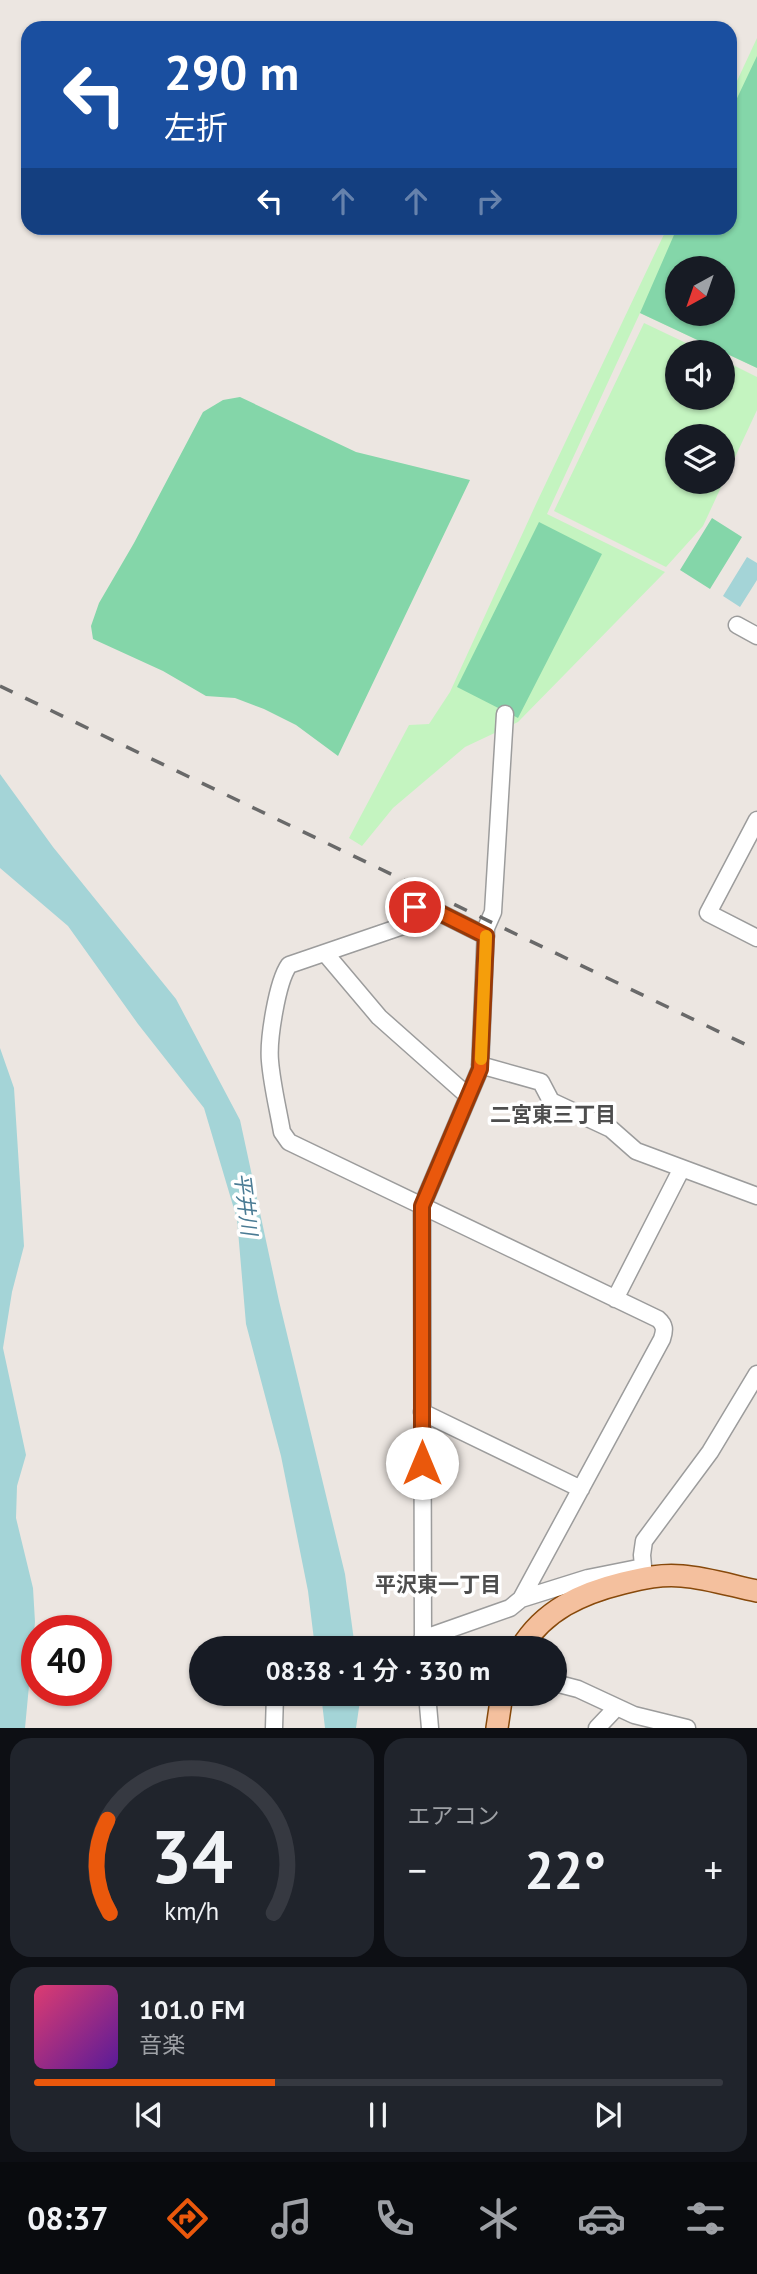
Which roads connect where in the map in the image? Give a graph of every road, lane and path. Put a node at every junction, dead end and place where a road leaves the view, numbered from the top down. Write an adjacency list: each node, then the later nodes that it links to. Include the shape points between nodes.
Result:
1 (737, 625): 2 (street)
2 (757, 636)
3 (505, 714): 5 (street, via 493,912)
4 (757, 820): 6 (street, via 708,913)
5 (486, 936): 7 (street, via 424,905 415,907 403,926); 8 (street)
6 (757, 938)
7 (325, 953): 9 (street, via 379,1017); 12 (street, via 289,965 276,1004 270,1059 282,1132 286,1140)
8 (481, 1065): 9 (street); 10 (street, via 541,1082 551,1101 611,1129 636,1150)
9 (468, 1096): 12 (street)
10 (682, 1168): 11 (street); 13 (street)
11 (757, 1196)
12 (422, 1206): 13 (street); 15 (street)
13 (615, 1299): 16 (street, via 658,1319 665,1330)
14 (757, 1374): 17 (street, via 710,1452 644,1541)
15 (422, 1412): 16 (street); 20 (street)
16 (581, 1489): 19 (street)
17 (644, 1573): 18 (main road); 19 (street, via 588,1578); 22 (main road, via 565,1604)
18 (757, 1591)
19 (521, 1599): 21 (street, via 510,1608)
20 (422, 1636)
21 (442, 1636)
22 (530, 1636)
23 (567, 1687): 27 (street)
24 (275, 1706): 28 (street)
25 (428, 1706): 29 (street)
26 (500, 1706): 30 (main road)
27 (616, 1708): 31 (street); 32 (street)
28 (274, 1728)
29 (430, 1728)
30 (497, 1728)
31 (597, 1728)
32 (687, 1728)

